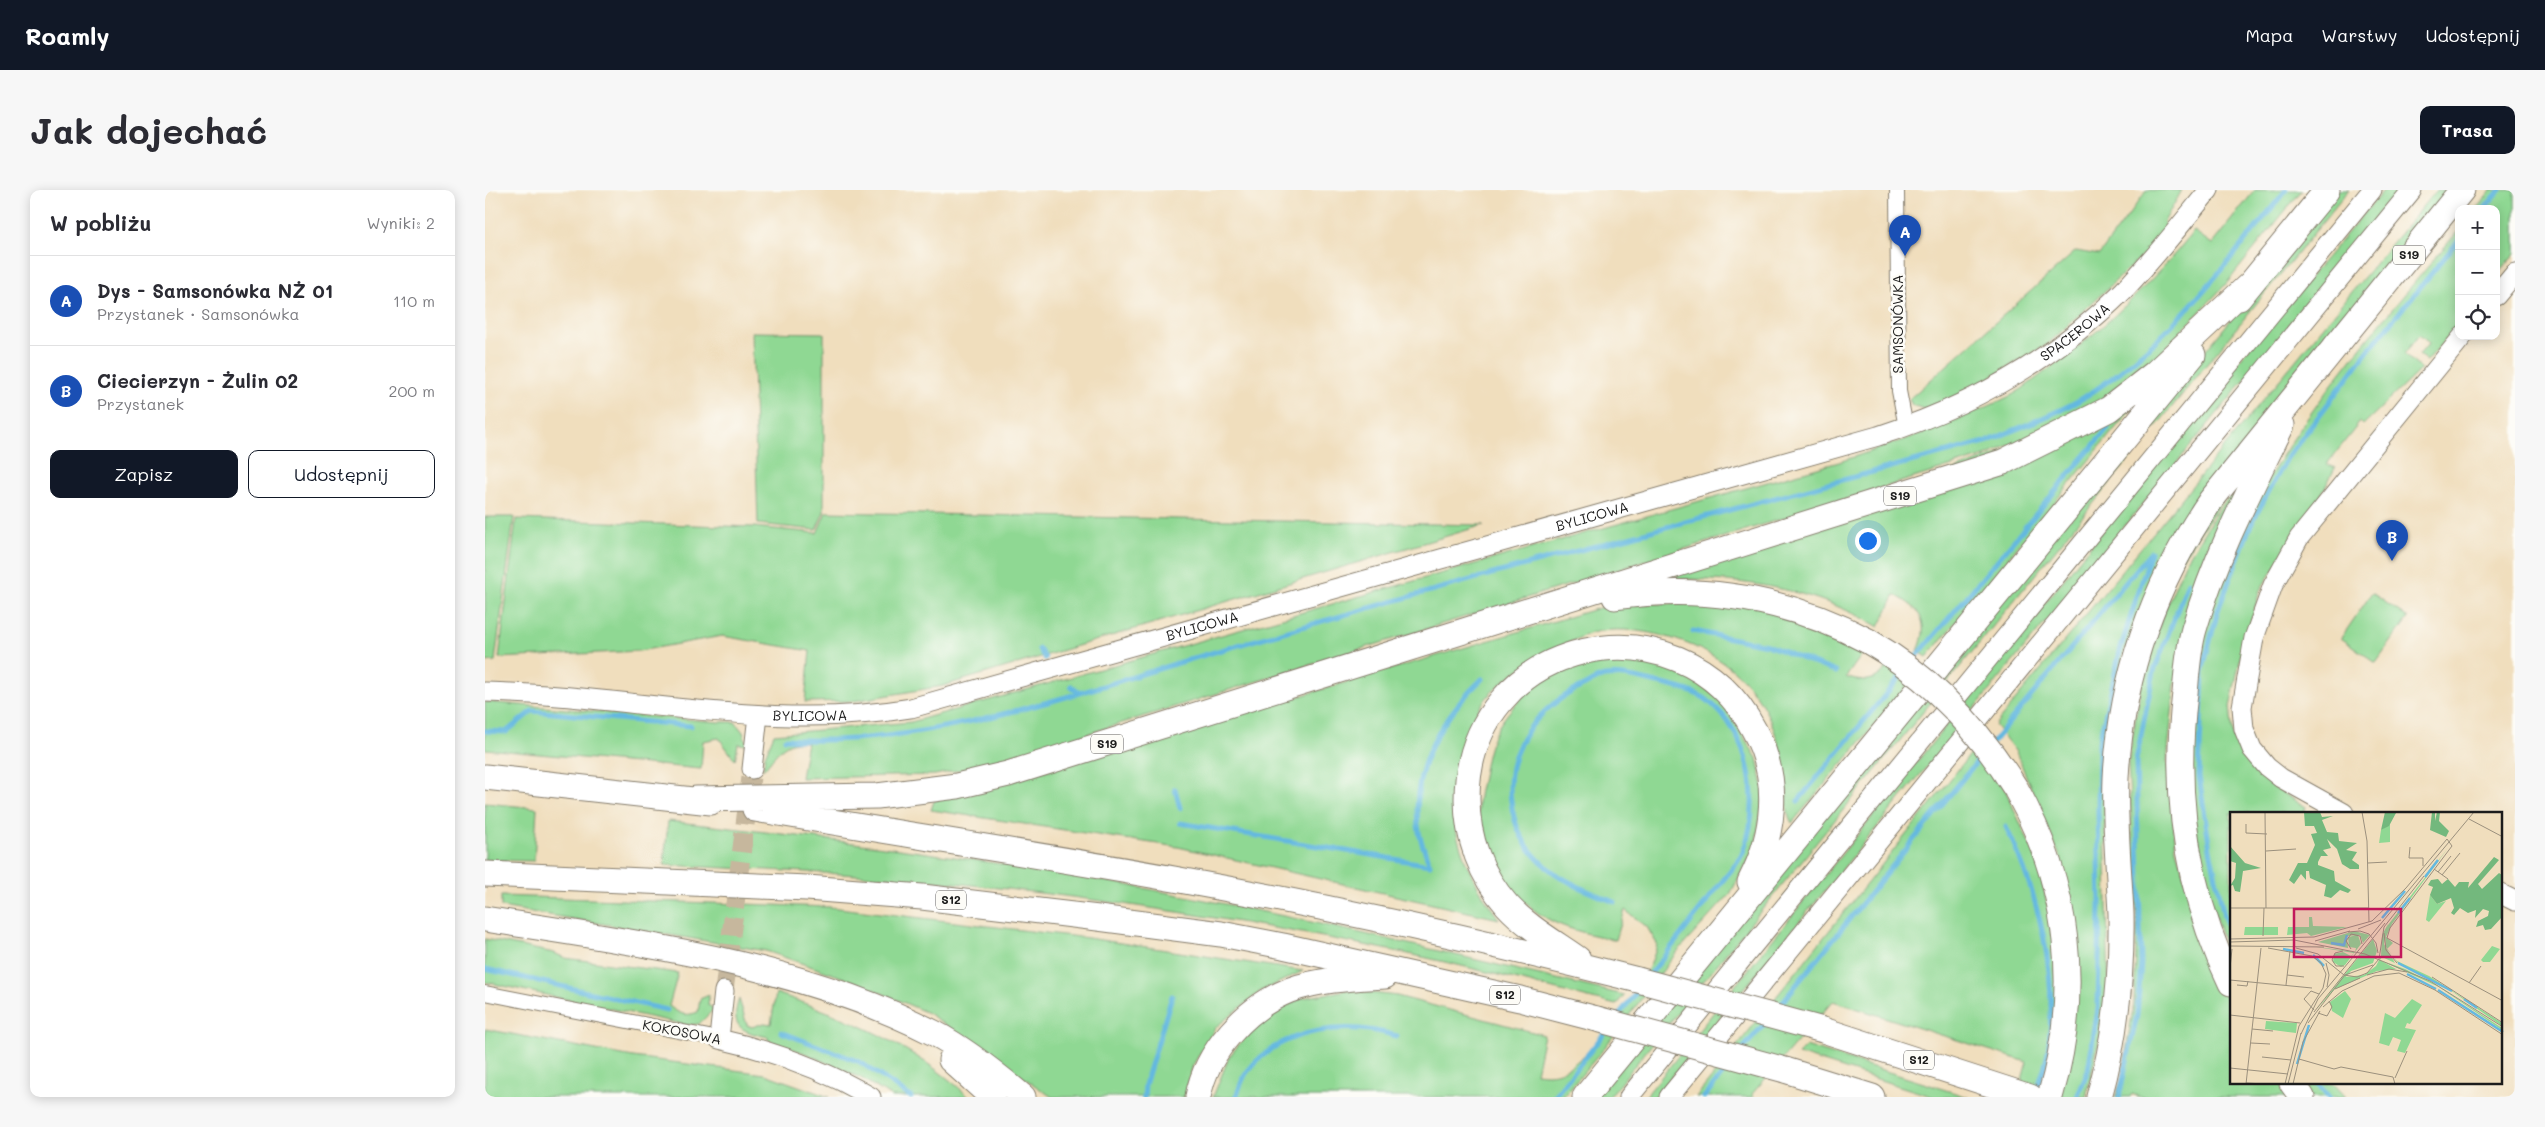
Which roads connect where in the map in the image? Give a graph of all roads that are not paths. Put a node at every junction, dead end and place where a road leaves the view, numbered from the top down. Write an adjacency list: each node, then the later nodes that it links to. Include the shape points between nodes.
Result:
1 (1897, 190): 12 (street, SAMSONÓWKA, via 1899,390)
2 (2209, 190): 12 (street, SPACEROWA, via 2124,290 2065,342 1991,390)
3 (2327, 190): 8 (highway, S19)
4 (2372, 190): 39 (street)
5 (2413, 190): 40 (street)
6 (2462, 190): 11 (highway, S19)
7 (2515, 273): 9 (street)
8 (2249, 285): 13 (highway, S19, via 2155,373 2109,409 2003,462); 24 (highway)
9 (2497, 295)
10 (2460, 340): 19 (street, via 2299,538 2273,585 2255,638 2242,716 2252,750 2281,778)
11 (2303, 384): 27 (highway, via 2233,523 2207,589 2189,659 2181,725 2180,794 2187,854 2216,950); 43 (highway, S19, via 2225,481 2189,533 2166,576 2136,654 2121,726 2116,780 2120,982)
12 (1906, 427): 15 (street, BYLICOWA, via 939,702 858,716 800,718)
13 (1505, 619): 18 (highway, S19, via 1074,754 957,786 877,796); 42 (highway, bridge, via 1617,596 1693,591 1744,597 1815,617 1869,641 1914,671 1954,707 1990,751 2016,790 2049,860 2066,937 2068,982 2065,1031)
14 (485, 692): 15 (street, BYLICOWA)
15 (758, 715): 16 (street)
16 (752, 769)
17 (485, 777): 18 (highway, S12)
18 (696, 799): 25 (highway, S12, via 1177,879 1438,931)
19 (2342, 812)
20 (485, 874): 26 (highway, S12, via 807,888 922,897 1221,934)
21 (2503, 895): 22 (street)
22 (2515, 901)
23 (485, 919): 30 (highway, via 597,936 754,966 807,981)
24 (1730, 920): 25 (highway, via 1763,853 1772,810 1771,778 1746,716 1731,696 1710,677 1670,655 1623,646 1571,654 1547,663 1524,679 1487,721 1469,768 1467,819 1481,866 1507,905 1529,926); 38 (highway)
25 (1592, 968): 33 (highway, S12, bridge, via 1823,1030)
26 (1411, 974): 37 (highway, via 1331,980 1289,991 1266,1003 1245,1018 1212,1059); 41 (highway, S12, bridge, via 1597,1019)
27 (2230, 980)
28 (724, 991): 31 (street)
29 (485, 993): 31 (street, KOKOSOWA)
30 (901, 1019): 35 (highway); 36 (highway, via 953,1045)
31 (719, 1039): 34 (street, KOKOSOWA, via 789,1058)
32 (2293, 1084): 44 (highway)
33 (2023, 1094)
34 (871, 1097)
35 (992, 1097)
36 (1023, 1097)
37 (1198, 1097)
38 (1585, 1097)
39 (1629, 1097)
40 (1669, 1097)
41 (1871, 1097)
42 (2050, 1097)
43 (2099, 1097)
44 (2303, 1097)

